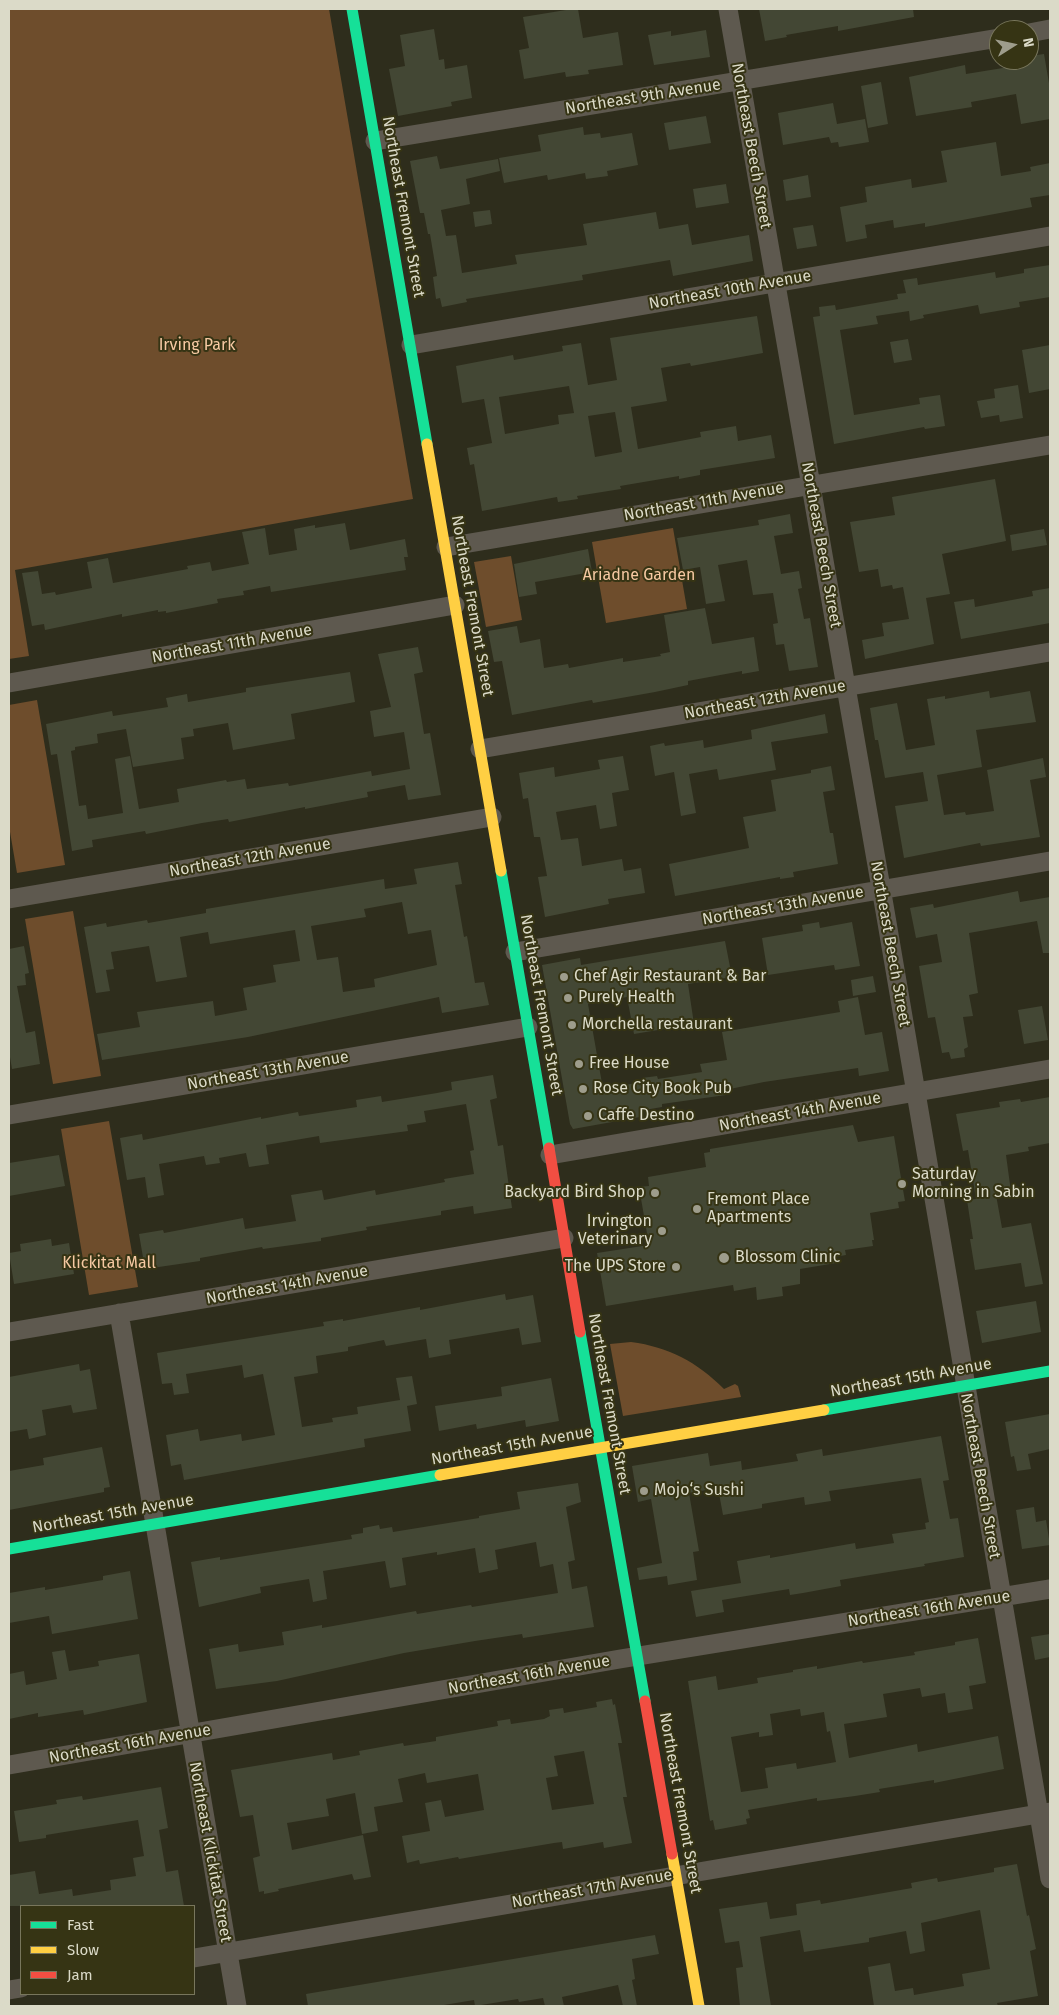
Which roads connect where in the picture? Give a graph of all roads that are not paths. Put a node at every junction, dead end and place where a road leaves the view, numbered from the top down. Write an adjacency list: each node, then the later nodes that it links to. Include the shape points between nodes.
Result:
1 (352, 9): 5 (main road, Northeast Fremont Street)
2 (728, 9): 4 (street, Northeast Beech Street)
3 (989, 40): 4 (street, Northeast 9th Avenue)
4 (740, 81): 5 (street, Northeast 9th Avenue); 7 (street, Northeast Beech Street)
5 (376, 141): 8 (main road, Northeast Fremont Street)
6 (1050, 236): 7 (street, Northeast 10th Avenue)
7 (775, 282): 8 (street, Northeast 10th Avenue); 10 (street, Northeast Beech Street)
8 (411, 345): 11 (main road, Northeast Fremont Street)
9 (1050, 444): 10 (street, Northeast 11th Avenue)
10 (810, 484): 11 (street, Northeast 11th Avenue); 15 (street, Northeast Beech Street)
11 (446, 547): 12 (main road, Northeast Fremont Street)
12 (455, 605): 14 (street, Northeast 11th Avenue); 16 (main road, Northeast Fremont Street)
13 (1050, 652): 15 (street, Northeast 12th Avenue)
14 (9, 682)
15 (846, 686): 16 (street, Northeast 12th Avenue); 19 (street, Northeast Beech Street)
16 (480, 749): 17 (main road, Northeast Fremont Street)
17 (492, 817): 20 (street, Northeast 12th Avenue); 21 (main road, Northeast Fremont Street)
18 (1050, 861): 19 (street, Northeast 13th Avenue)
19 (881, 890): 21 (street, Northeast 13th Avenue); 24 (street, Northeast Beech Street)
20 (9, 899)
21 (515, 952): 22 (main road, Northeast Fremont Street)
22 (528, 1027): 25 (street, Northeast 13th Avenue); 26 (main road, Northeast Fremont Street)
23 (1050, 1069): 24 (street, Northeast 14th Avenue)
24 (916, 1092): 26 (street, Northeast 14th Avenue); 31 (street, Northeast Beech Street)
25 (9, 1115)
26 (550, 1155): 27 (main road, Northeast Fremont Street)
27 (564, 1238): 28 (street, Northeast 14th Avenue); 32 (main road, Northeast Fremont Street)
28 (119, 1313): 29 (street, Northeast 14th Avenue); 33 (street, Northeast Klickitat Street)
29 (9, 1332)
30 (1050, 1371): 31 (main road, Northeast 15th Avenue)
31 (964, 1386): 32 (main road, Northeast 15th Avenue); 36 (street, Northeast Beech Street)
32 (600, 1447): 33 (main road, Northeast 15th Avenue); 37 (main road, Northeast Fremont Street)
33 (155, 1524): 34 (main road, Northeast 15th Avenue); 38 (street, Northeast Klickitat Street)
34 (9, 1549)
35 (1050, 1589): 36 (street, Northeast 16th Avenue)
36 (1002, 1598): 37 (street, Northeast 16th Avenue); 40 (street, Northeast Beech Street)
37 (637, 1656): 38 (street, Northeast 16th Avenue); 41 (main road, Northeast Fremont Street)
38 (190, 1734): 39 (street, Northeast 16th Avenue); 43 (street, Northeast Klickitat Street)
39 (9, 1766)
40 (1044, 1813): 41 (street, Northeast 17th Avenue); 42 (street, Northeast Beech Street)
41 (676, 1874): 43 (street, Northeast 17th Avenue); 46 (main road, Northeast Fremont Street)
42 (1050, 1879)
43 (228, 1952): 44 (street, Northeast 17th Avenue); 45 (street, Northeast Klickitat Street)
44 (195, 1958)
45 (237, 2006)
46 (699, 2006)

